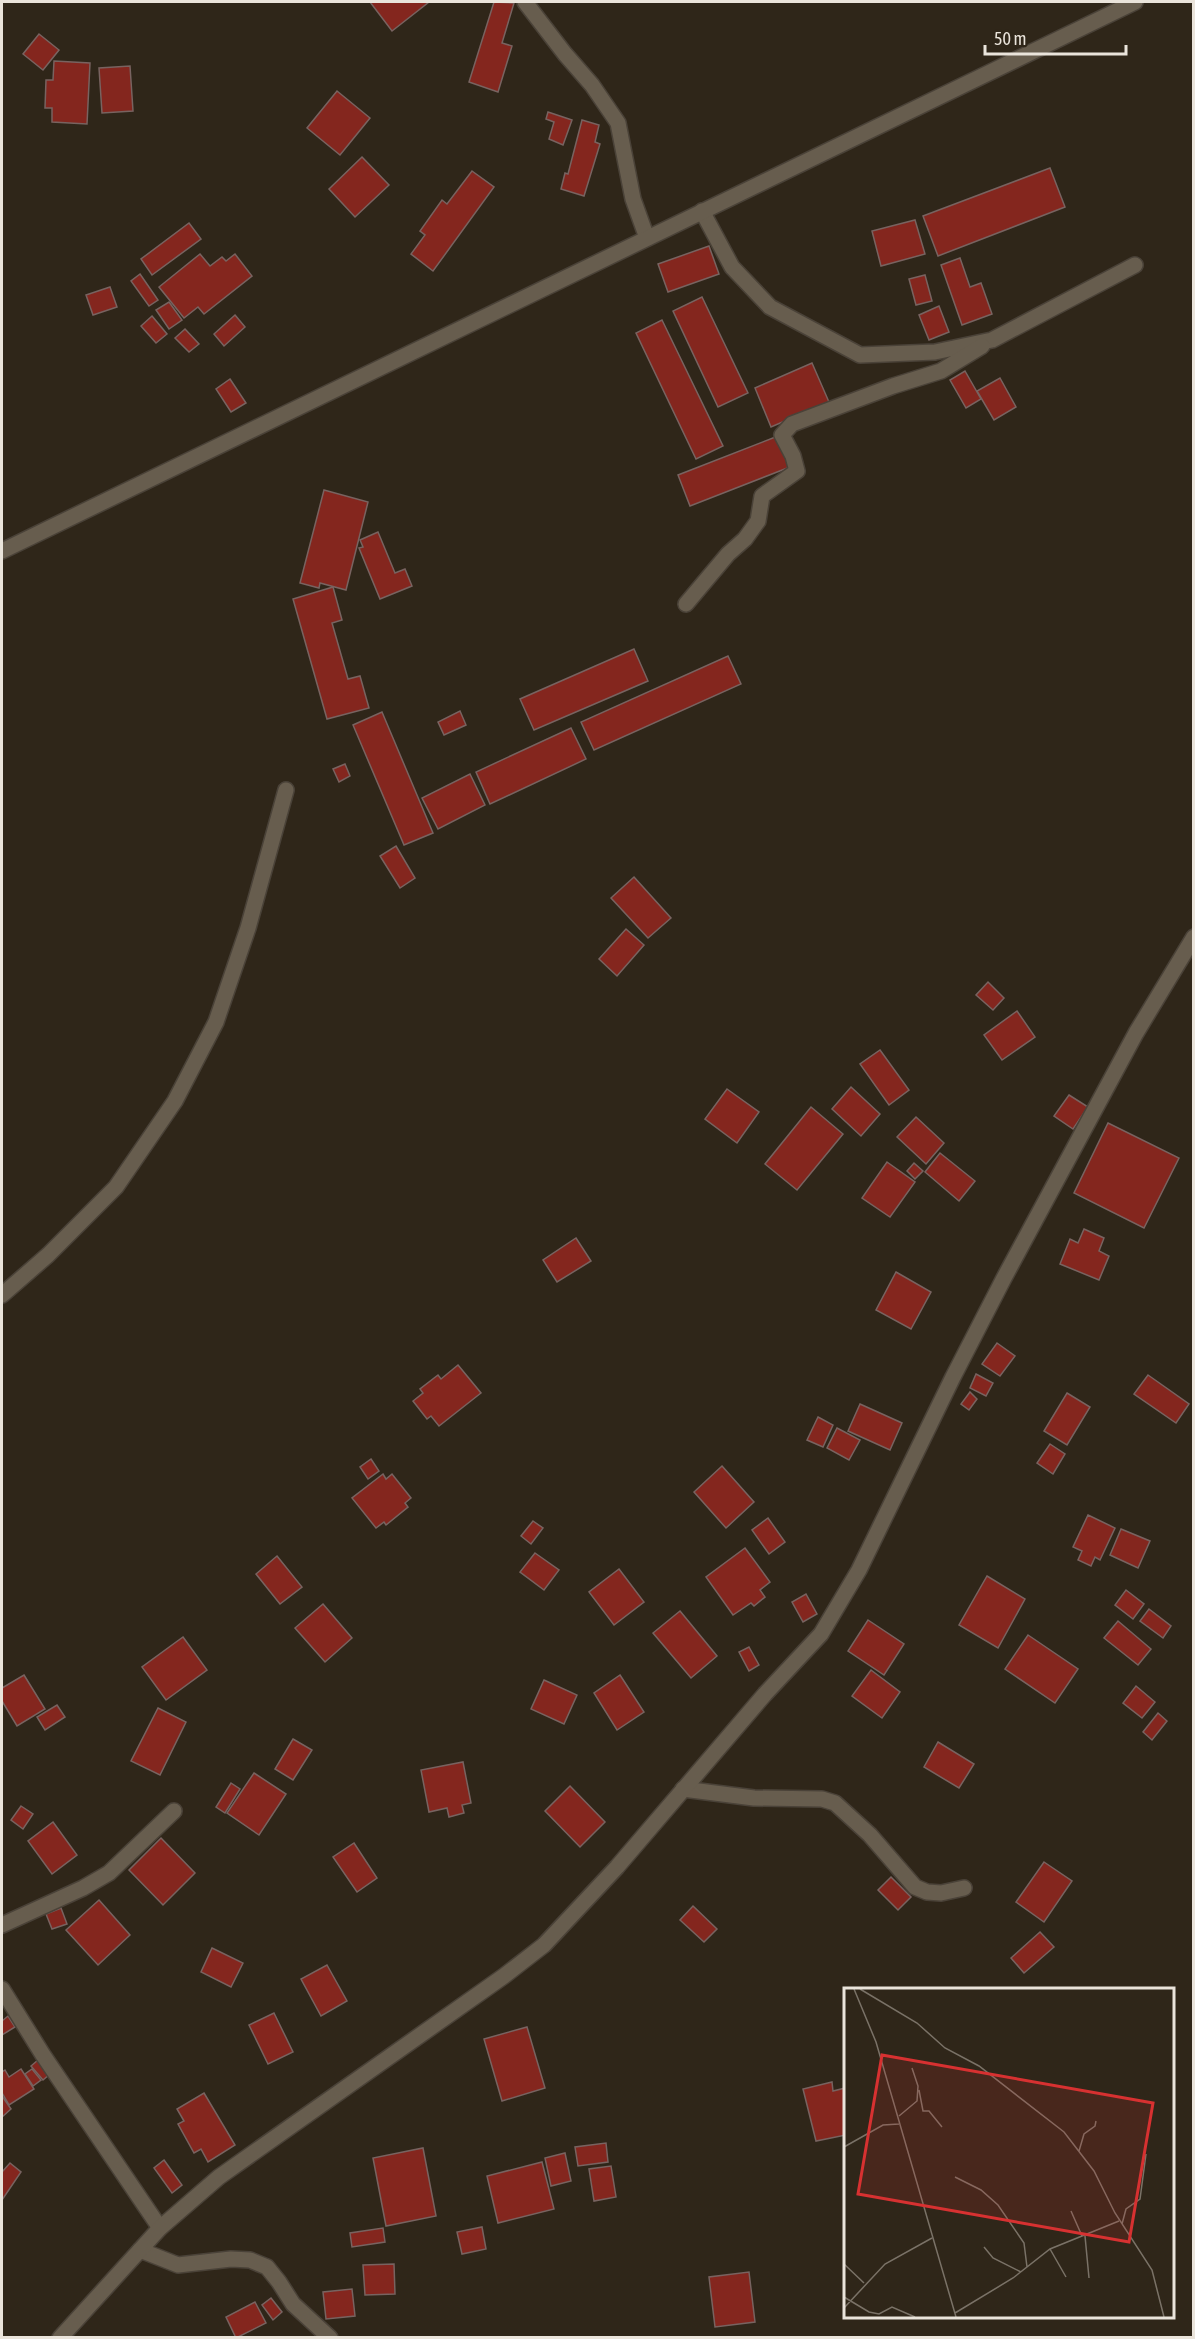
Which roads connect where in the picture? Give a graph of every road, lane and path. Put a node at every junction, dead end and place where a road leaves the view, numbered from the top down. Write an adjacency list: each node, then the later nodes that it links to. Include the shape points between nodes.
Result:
1 (525, 2): 4 (street, via 618,123 633,199)
2 (1135, 2): 3 (street)
3 (702, 211): 4 (street); 6 (street, via 732,267 770,307 860,354 934,352)
4 (647, 238): 7 (street)
5 (1135, 265): 6 (street)
6 (992, 340): 8 (street, via 941,371 792,424 782,435 797,471 762,496 758,521)
7 (2, 551)
8 (686, 603)
9 (286, 790): 11 (street, via 248,928 216,1022 175,1101 116,1186)
10 (1194, 938): 12 (street, via 1136,1033 1004,1278 860,1570 821,1634)
11 (2, 1295)
12 (683, 1789): 14 (street, via 835,1803 870,1835 915,1887 941,1893); 17 (street, via 544,1945 219,2177)
13 (174, 1811): 15 (street, via 108,1874)
14 (964, 1888)
15 (2, 1925)
16 (2, 1989): 17 (street)
17 (160, 2228): 18 (street)
18 (140, 2250): 19 (street); 20 (street, via 177,2265 250,2260 267,2268 293,2304)
19 (60, 2337)
20 (330, 2337)

